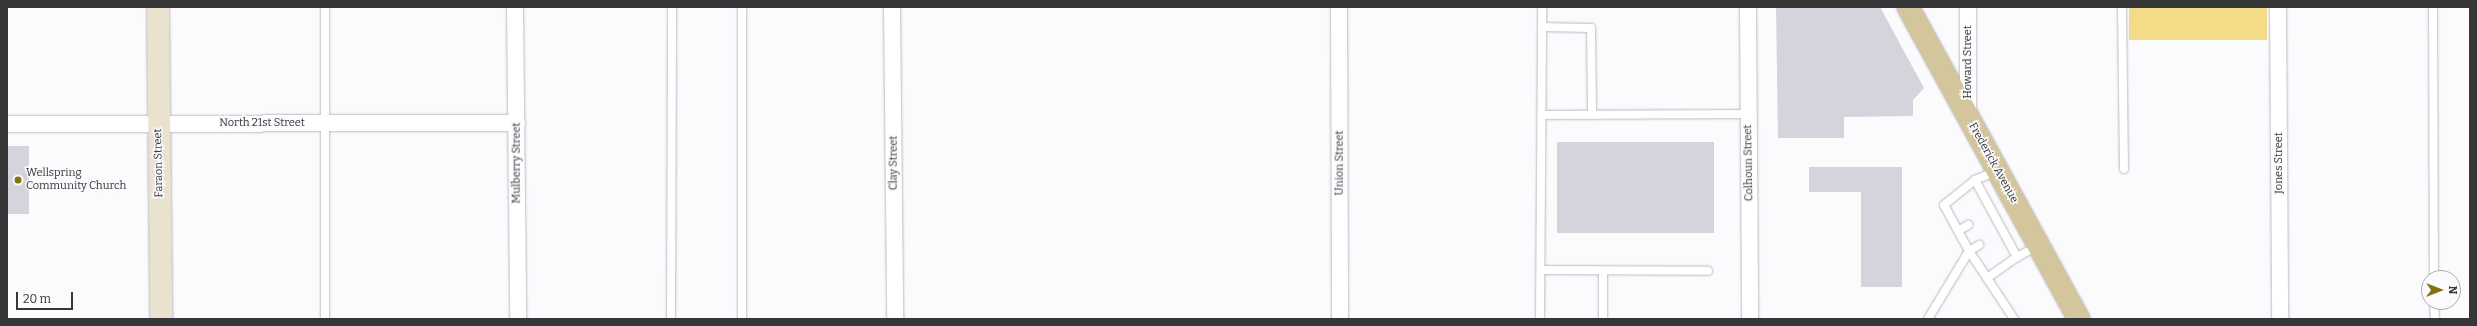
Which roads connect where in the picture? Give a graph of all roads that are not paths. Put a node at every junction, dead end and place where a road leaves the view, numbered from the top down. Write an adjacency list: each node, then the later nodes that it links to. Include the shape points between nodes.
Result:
1 (158, 7): 20 (main road, Faraon Street)
2 (325, 7): 23 (lane)
3 (515, 7): 21 (street, Mulberry Street)
4 (672, 7): 41 (lane)
5 (742, 7): 42 (lane)
6 (892, 7): 43 (street, Clay Street)
7 (1340, 7): 44 (street, Union Street)
8 (1542, 7): 15 (lane)
9 (1748, 7): 16 (street, Colhoun Street)
10 (1908, 7): 19 (main road, Frederick Avenue)
11 (1968, 7): 19 (street, Howard Street)
12 (2122, 7): 24 (lane)
13 (2278, 7): 51 (street, Jones Street)
14 (2433, 7): 34 (lane)
15 (1542, 28): 17 (lane); 18 (lane, via 1591,28)
16 (1749, 114): 18 (lane); 47 (street, Colhoun Street)
17 (1542, 115): 18 (lane); 33 (lane)
18 (1592, 115)
19 (1968, 117): 25 (main road, Frederick Avenue)
20 (159, 123): 22 (street, North 21st Street); 23 (street, North 21st Street); 38 (main road, Faraon Street)
21 (517, 123): 23 (street, North 21st Street); 40 (street, Mulberry Street)
22 (7, 124)
23 (324, 124): 39 (lane)
24 (2124, 169)
25 (1998, 171): 26 (lane); 30 (main road, Frederick Avenue)
26 (1975, 180): 28 (lane, via 1944,205); 32 (lane, via 1988,213)
27 (1968, 225): 28 (lane)
28 (1958, 231): 31 (lane)
29 (1979, 245): 31 (lane)
30 (2039, 246): 32 (lane); 50 (main road, Frederick Avenue)
31 (1969, 251): 37 (lane); 48 (lane)
32 (2017, 257): 37 (lane)
33 (1541, 270): 35 (lane); 45 (lane)
34 (2434, 270)
35 (1603, 271): 36 (lane); 46 (lane)
36 (1708, 271)
37 (1987, 278): 49 (lane)
38 (161, 319)
39 (325, 319)
40 (518, 319)
41 (671, 319)
42 (742, 319)
43 (895, 319)
44 (1340, 319)
45 (1540, 319)
46 (1603, 319)
47 (1750, 319)
48 (1928, 319)
49 (2014, 319)
50 (2079, 319)
51 (2280, 319)

